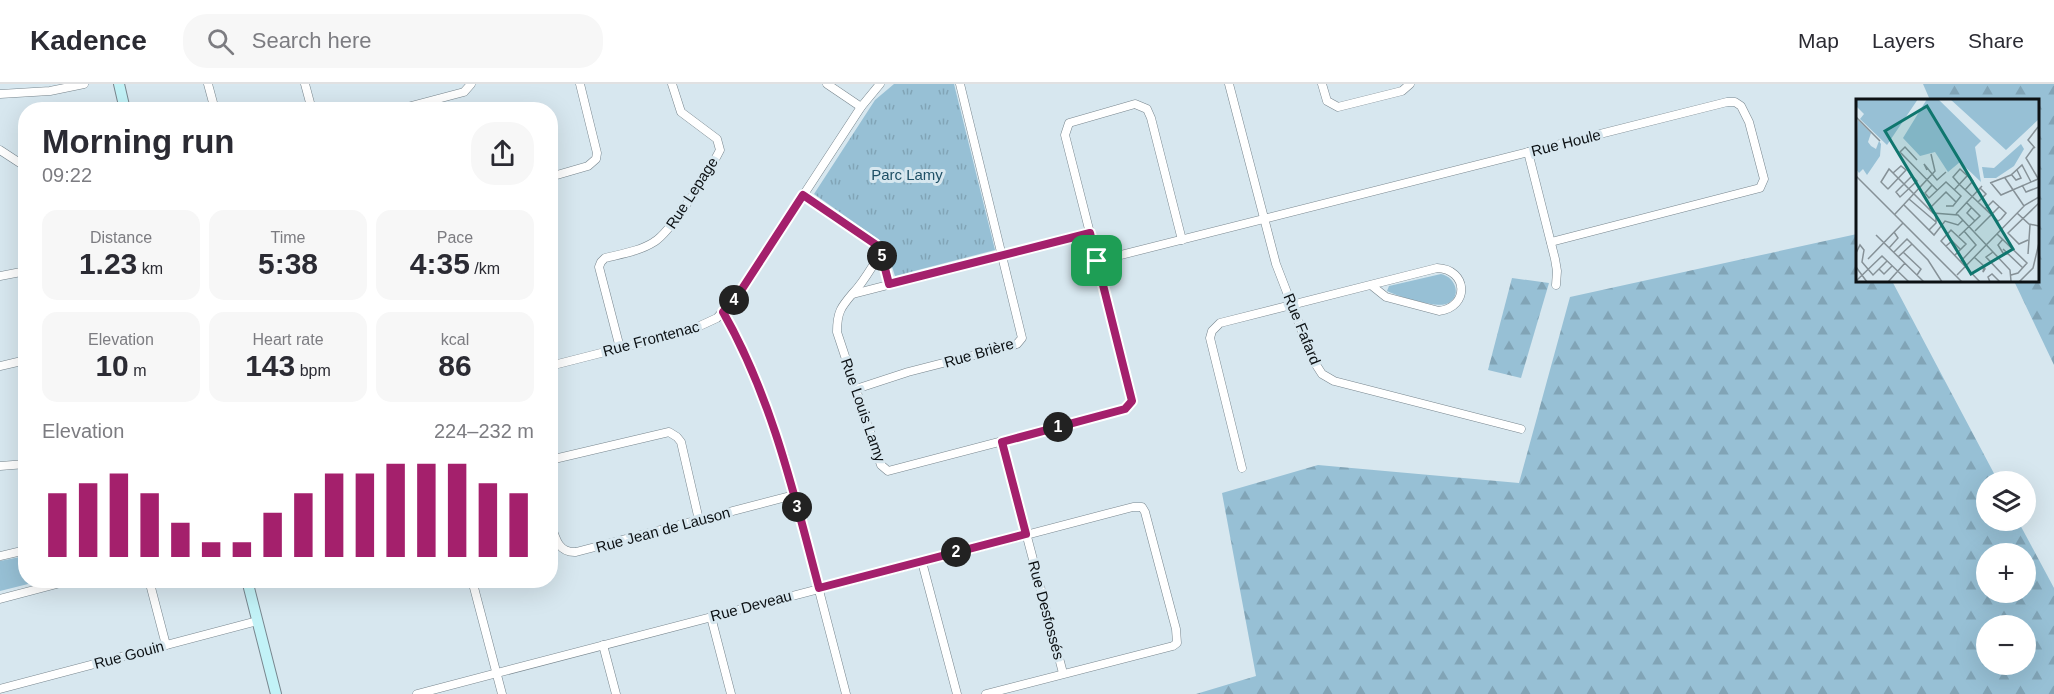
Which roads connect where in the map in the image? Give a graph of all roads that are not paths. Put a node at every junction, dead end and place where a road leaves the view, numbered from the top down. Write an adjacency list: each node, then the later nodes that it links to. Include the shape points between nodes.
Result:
1 (84, 84): 14 (street, via 51,91)
2 (119, 84): 15 (main road)
3 (208, 84): 16 (street)
4 (305, 84): 17 (street)
5 (471, 84): 18 (street, via 464,92)
6 (580, 84): 23 (street, via 596,159 588,166)
7 (672, 84): 40 (street, Rue Lepage, via 681,112 715,137 720,150 663,236 601,262 599,267)
8 (827, 84): 19 (street)
9 (880, 84): 19 (street, Rue Frontenac)
10 (960, 84): 30 (street, Rue Brière)
11 (1229, 84): 25 (street, Rue Fafard)
12 (1322, 84): 13 (street, via 1328,102 1338,107 1402,91)
13 (1410, 84)
14 (0, 94)
15 (123, 102)
16 (213, 102)
17 (310, 102)
18 (426, 102)
19 (861, 107): 24 (street, Rue Frontenac)
20 (0, 150): 22 (street)
21 (1528, 152): 25 (street, Rue Houle); 28 (street); 28 (street, Rue Houle, via 1731,101 1741,106 1747,117 1764,179 1755,191)
22 (18, 162)
23 (558, 175)
24 (803, 195): 29 (street, via 872,242); 39 (street, Rue Frontenac)
25 (1264, 218): 27 (street, Rue Houle); 38 (street, Rue Fafard)
26 (1090, 233): 27 (street, Rue Louis Lamy, via 1066,128 1074,121 1140,105 1151,118); 30 (street); 31 (street, Rue Louis Lamy)
27 (1182, 240): 31 (street, Rue Houle)
28 (1551, 242): 36 (street, via 1557,266)
29 (881, 253): 34 (street); 37 (street, Rue Louis Lamy)
30 (1002, 255): 34 (street); 44 (street, Rue Brière, via 1022,335 1019,342)
31 (1097, 261): 46 (street, Rue Louis Lamy, via 1131,403 1125,409)
32 (18, 272): 33 (street)
33 (1, 274)
34 (889, 284): 37 (street)
35 (1371, 285): 35 (street, via 1390,299 1439,311 1453,307 1462,288 1456,275 1444,268); 38 (street)
36 (1556, 285)
37 (853, 294): 44 (street, Rue Louis Lamy, via 840,310 837,332)
38 (1292, 304): 45 (street, Rue Fafard, via 1315,365 1326,377); 50 (street, via 1220,323 1212,331 1210,338)
39 (723, 312): 40 (street, Rue Frontenac, via 699,327); 51 (street, via 764,399)
40 (620, 348): 42 (street, Rue Frontenac)
41 (18, 362): 43 (street)
42 (558, 364)
43 (0, 366)
44 (856, 389): 46 (street, Rue Louis Lamy, via 882,465 888,471)
45 (1521, 429)
46 (1002, 442): 53 (street, Rue Desfossés)
47 (558, 458): 52 (street, via 669,432 681,442)
48 (18, 465): 49 (street)
49 (0, 466)
50 (1242, 468)
51 (794, 495): 52 (street, Rue Jean de Lauson); 62 (street)
52 (699, 520): 54 (street, Rue Jean de Lauson, via 573,553)
53 (1026, 534): 57 (street, Rue Deveau); 69 (street, Rue Desfossés); 69 (street, Rue Deveau, via 1133,507 1142,507 1145,512 1177,643)
54 (558, 545)
55 (18, 552): 56 (street)
56 (0, 556)
57 (922, 562): 62 (street, Rue Deveau); 77 (street)
58 (38, 588): 63 (street)
59 (151, 588): 66 (street)
60 (249, 588): 65 (main road)
61 (474, 588): 68 (street)
62 (819, 588): 64 (street, Rue Deveau); 76 (street)
63 (0, 599)
64 (711, 617): 67 (street, Rue Deveau); 75 (street)
65 (257, 621): 66 (street, Rue Gouin); 71 (main road)
66 (166, 645): 70 (street, Rue Gouin)
67 (603, 645): 68 (street, Rue Deveau); 74 (street)
68 (496, 673): 72 (street, Rue Deveau); 73 (street)
69 (1063, 673): 78 (street)
70 (0, 689)
71 (276, 694)
72 (417, 694)
73 (502, 694)
74 (616, 694)
75 (731, 694)
76 (846, 694)
77 (957, 694)
78 (986, 694)

